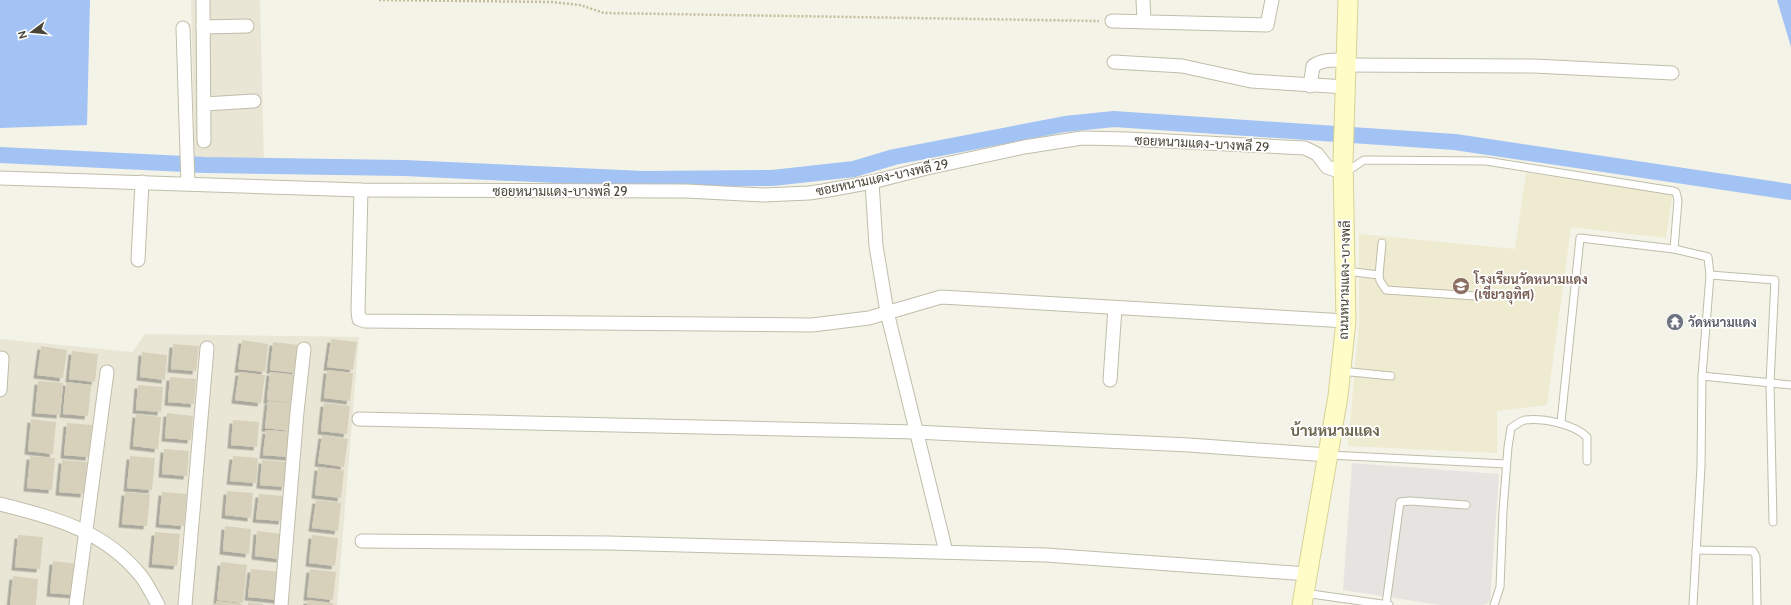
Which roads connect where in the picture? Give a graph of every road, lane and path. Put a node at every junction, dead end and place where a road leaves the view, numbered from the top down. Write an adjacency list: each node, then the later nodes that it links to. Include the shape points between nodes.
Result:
1 (203, 0): 9 (street)
2 (379, 0): 6 (path, via 552,2 580,5 604,13)
3 (1143, 0): 7 (street)
4 (1272, 0): 7 (street, via 1267,25)
5 (1348, 0): 12 (main road, ถนนหนามแดง-บางพลี)
6 (1112, 21): 7 (street)
7 (1144, 22)
8 (247, 26): 9 (street)
9 (203, 27): 17 (street)
10 (183, 28): 23 (street)
11 (1114, 62): 14 (street, via 1182,66 1240,79)
12 (1346, 62): 13 (street, via 1534,66); 14 (street, via 1317,63 1313,66); 15 (main road, ถนนหนามแดง-บางพลี)
13 (1672, 73)
14 (1310, 86): 15 (street)
15 (1346, 87): 19 (main road, ถนนหนามแดง-บางพลี)
16 (254, 101): 17 (street)
17 (204, 104): 18 (street)
18 (204, 141)
19 (1344, 167): 22 (street, ซอยหนามแดง-บางพลี 29, via 1327,167 1317,154 1305,148 1082,138 1024,147); 26 (lane, via 1364,160 1486,161 1673,191 1676,192 1678,200); 28 (main road, ถนนหนามแดง-บางพลี)
20 (0, 178): 21 (street, ซอยหนามแดง-บางพลี 29)
21 (142, 182): 23 (street, ซอยหนามแดง-บางพลี 29); 27 (street)
22 (872, 182): 24 (street, ซอยหนามแดง-บางพลี 29, via 809,193 763,195 678,191); 33 (street, via 876,246)
23 (188, 184): 24 (street, ซอยหนามแดง-บางพลี 29)
24 (362, 190): 33 (street, via 359,320 812,325 869,318)
25 (1382, 243): 29 (lane)
26 (1674, 249): 30 (lane, via 1708,257); 47 (lane, via 1580,238)
27 (138, 260)
28 (1346, 271): 29 (lane); 34 (main road, ถนนหนามแดง-บางพลี)
29 (1379, 274): 31 (lane, via 1386,290)
30 (1710, 275): 41 (lane); 43 (lane, via 1774,280)
31 (1475, 296)
32 (1115, 308): 33 (street, via 941,297); 34 (street); 42 (street)
33 (887, 312): 48 (street)
34 (1346, 321): 38 (main road, ถนนหนามแดง-บางพลี)
35 (207, 348): 63 (street)
36 (304, 349): 64 (street)
37 (2, 358): 45 (street)
38 (1341, 371): 40 (lane); 49 (main road, ถนนหนามแดง-บางพลี)
39 (107, 372): 55 (street)
40 (1391, 376)
41 (1702, 376): 43 (lane); 57 (lane, via 1701,467)
42 (1110, 380)
43 (1770, 383): 44 (lane); 54 (lane)
44 (1791, 386)
45 (0, 390)
46 (359, 419): 48 (street)
47 (1561, 422): 50 (lane, via 1581,431 1587,437); 51 (lane, via 1524,420 1511,428)
48 (915, 432): 49 (street, via 1189,445); 58 (street)
49 (1328, 455): 51 (lane); 59 (main road, ถนนหนามแดง-บางพลี)
50 (1587, 461)
51 (1506, 464): 66 (lane, via 1500,587)
52 (0, 504): 55 (street, via 47,516)
53 (1466, 505): 65 (lane, via 1400,502)
54 (1773, 522)
55 (86, 531): 61 (street); 62 (street, via 115,549 126,560 141,576)
56 (362, 541): 58 (street, via 609,543)
57 (1696, 550): 67 (lane); 68 (lane, via 1753,551 1756,556)
58 (946, 552): 59 (street, via 1046,555)
59 (1308, 574): 60 (main road, ถนนหนามแดง-บางพลี)
60 (1303, 599): 65 (lane)
61 (76, 605)
62 (158, 605)
63 (185, 605)
64 (281, 605)
65 (1388, 605)
66 (1494, 605)
67 (1693, 605)
68 (1757, 605)

